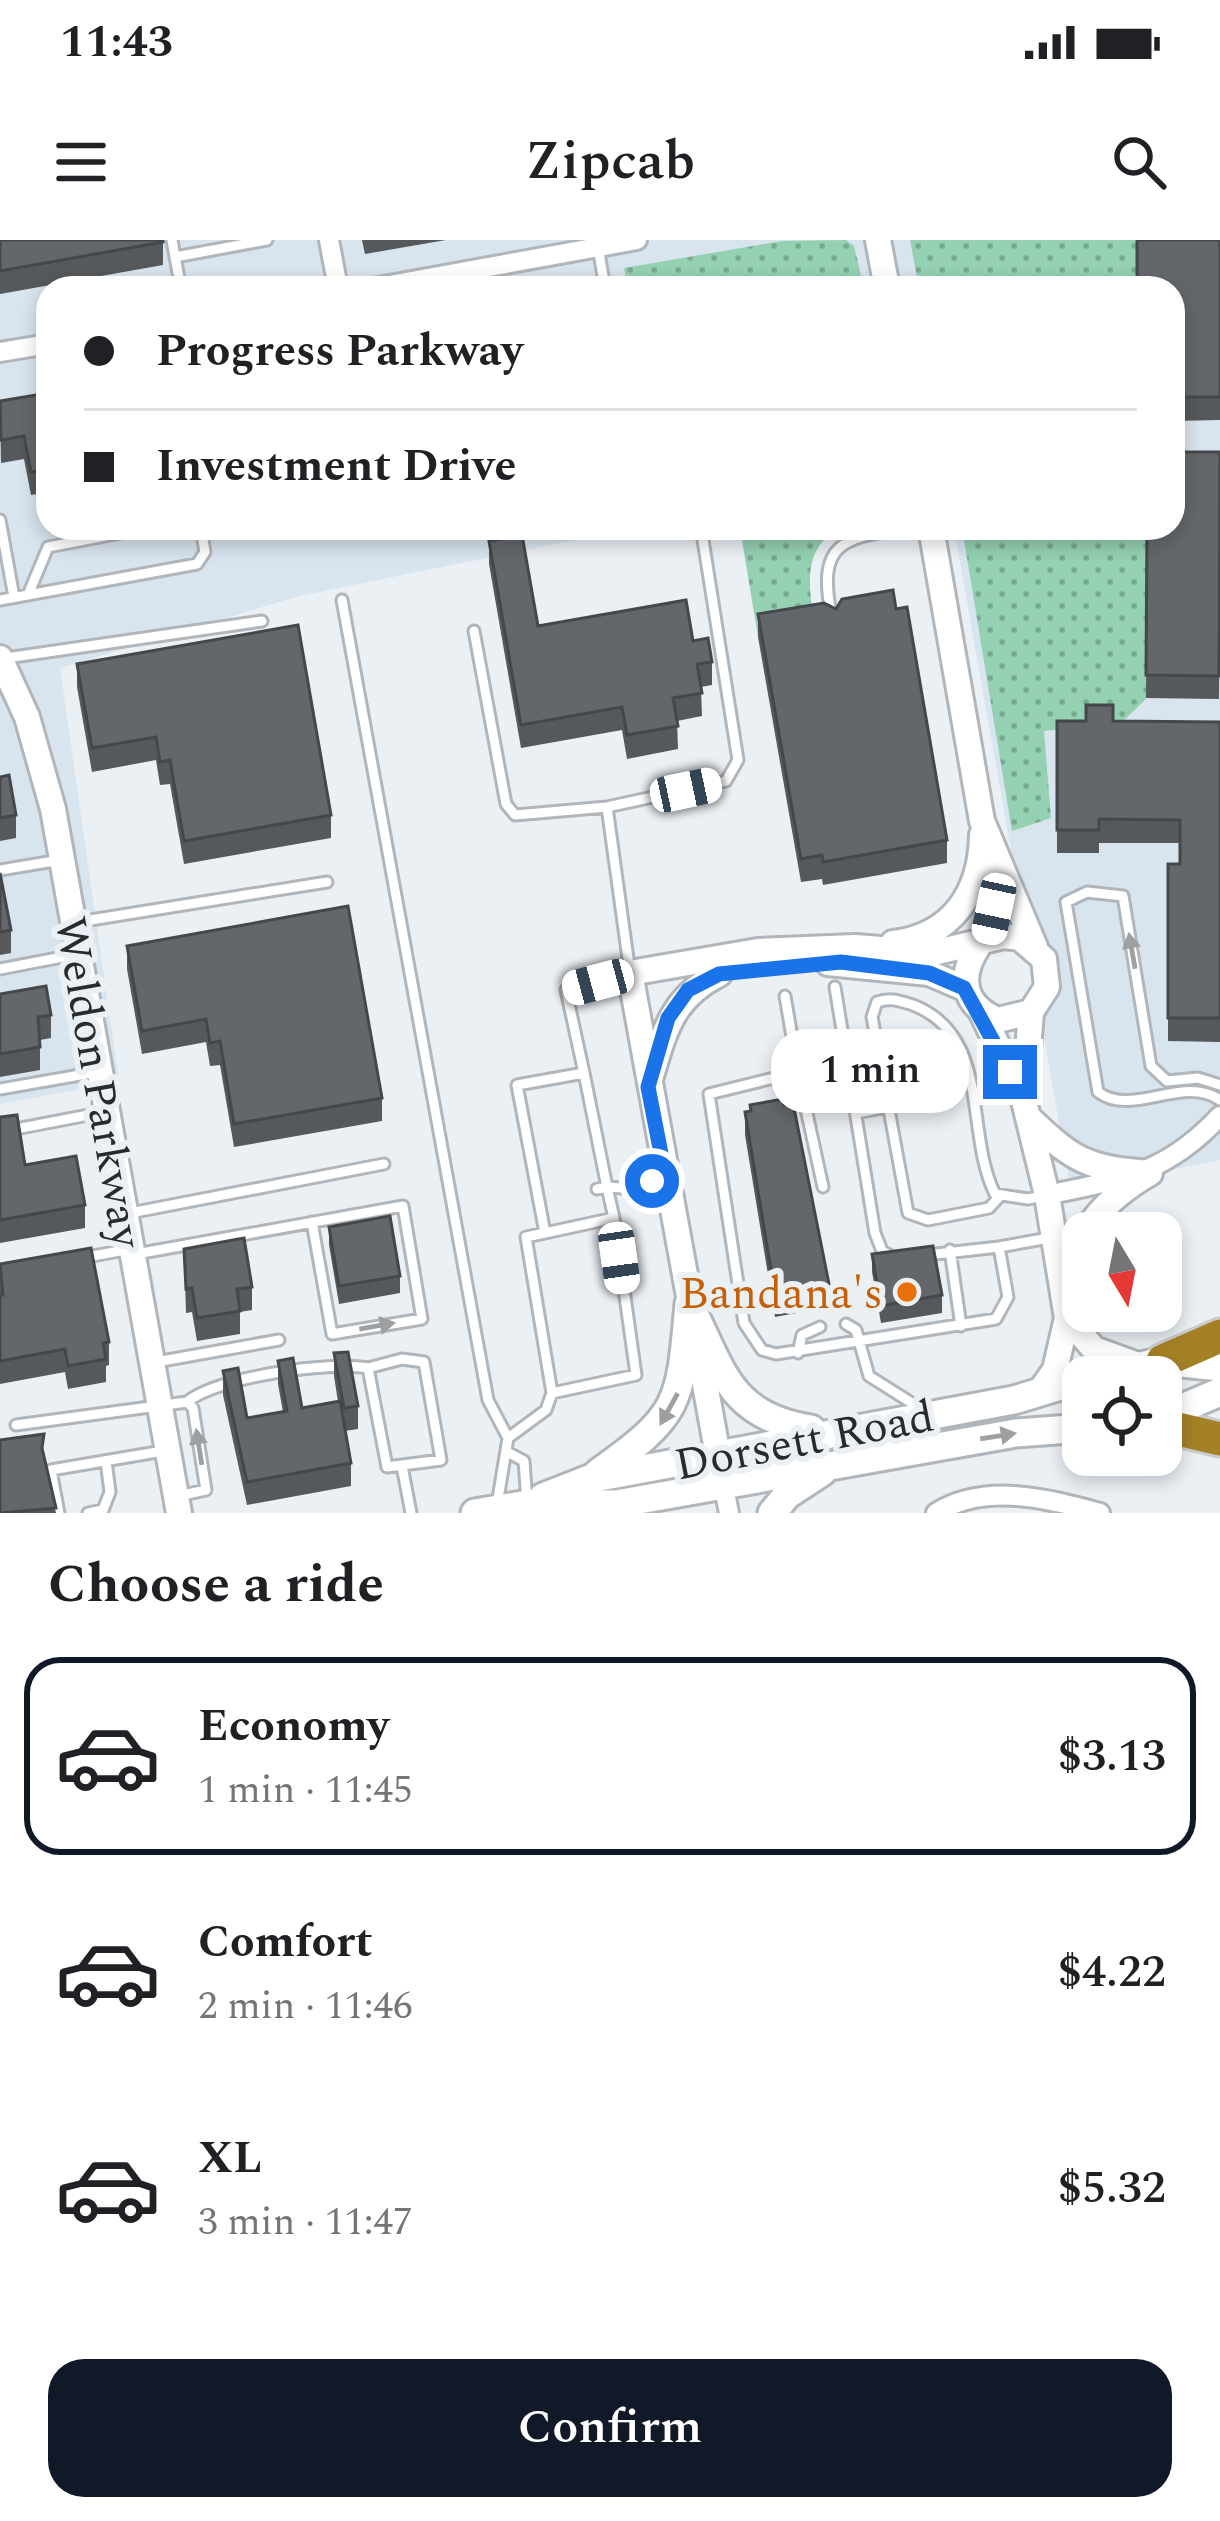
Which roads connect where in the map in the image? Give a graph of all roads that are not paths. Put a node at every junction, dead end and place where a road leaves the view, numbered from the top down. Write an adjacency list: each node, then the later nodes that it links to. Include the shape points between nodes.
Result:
1 (172, 240): 7 (lane)
2 (268, 240): 7 (lane)
3 (329, 240): 9 (street)
4 (638, 240): 6 (street)
5 (878, 240): 12 (street)
6 (598, 247): 10 (street); 11 (lane)
7 (175, 257): 8 (lane)
8 (179, 276)
9 (336, 276)
10 (468, 276)
11 (603, 276)
12 (885, 276)
13 (36, 346): 14 (street)
14 (0, 352)
15 (0, 520): 22 (lane)
16 (84, 540): 21 (lane, via 48,547)
17 (203, 540): 21 (lane, via 197,565)
18 (703, 540): 29 (lane, via 735,772 726,781)
19 (851, 540): 26 (lane, via 832,554 825,581)
20 (933, 540): 30 (street)
21 (28, 595): 22 (lane)
22 (14, 597): 23 (lane)
23 (0, 600)
24 (342, 601): 115 (lane, via 488,1400)
25 (262, 621): 28 (lane)
26 (833, 624)
27 (474, 631): 29 (lane, via 506,804 528,818)
28 (0, 658): 31 (street, Weldon Parkway, via 44,767)
29 (607, 807): 41 (lane)
30 (982, 821): 32 (street); 37 (street, via 978,874 946,925 914,940)
31 (62, 860): 33 (lane); 35 (street, Weldon Parkway)
32 (998, 864): 36 (street); 38 (street)
33 (0, 870)
34 (327, 882): 35 (lane)
35 (73, 923): 39 (street, Weldon Parkway)
36 (983, 942): 37 (street, via 925,953); 38 (street, via 1021,938); 44 (street, via 966,964)
37 (855, 947): 41 (street, via 758,951)
38 (1035, 947): 46 (street, via 1048,973)
39 (78, 954): 40 (lane); 48 (street, Weldon Parkway)
40 (0, 969)
41 (630, 973): 42 (street, via 654,981); 50 (lane, via 566,990); 52 (street)
42 (719, 974): 44 (street, via 841,962 929,973); 52 (street, via 688,990 668,1018)
43 (836, 987): 58 (lane)
44 (964, 988): 47 (street)
45 (785, 996): 49 (lane)
46 (1031, 1012): 47 (street, via 998,1020); 56 (street)
47 (982, 1013): 56 (street)
48 (97, 1072): 53 (lane); 57 (street, Weldon Parkway)
49 (798, 1072): 70 (lane); 96 (lane, via 715,1089 706,1102 744,1323 762,1350)
50 (584, 1073): 61 (lane, via 517,1085); 71 (lane)
51 (1220, 1085): 54 (lane, one-way to 54, via 1167,1081 1151,1066 1123,896 1087,892 1066,902 1099,1092 1123,1099 1196,1088)
52 (648, 1087): 69 (street)
53 (0, 1089)
54 (1220, 1100)
55 (888, 1107): 58 (lane); 74 (lane, via 904,1204 914,1218 989,1208); 74 (lane, via 872,1017 884,999 935,1014 956,1038)
56 (1026, 1109): 68 (street, via 1061,1150 1094,1169); 72 (street)
57 (104, 1112): 62 (lane); 77 (street, Weldon Parkway)
58 (856, 1113): 83 (lane, via 882,1251 907,1258)
59 (538, 1115): 61 (lane)
60 (1220, 1116): 68 (street, via 1189,1149)
61 (522, 1118): 64 (lane)
62 (0, 1132)
63 (540, 1140): 64 (lane)
64 (526, 1141): 67 (lane)
65 (384, 1164): 77 (lane)
66 (545, 1164): 67 (lane)
67 (532, 1167): 75 (lane)
68 (1150, 1173): 72 (street); 76 (street)
69 (659, 1180): 71 (lane, via 646,1175); 87 (street)
70 (823, 1187)
71 (602, 1188): 78 (lane)
72 (1047, 1195): 74 (lane); 81 (street)
73 (552, 1196): 75 (lane)
74 (999, 1197)
75 (538, 1199): 80 (lane)
76 (1100, 1212)
77 (123, 1214): 84 (street, Weldon Parkway)
78 (614, 1218): 80 (lane); 105 (lane, via 636,1375)
79 (312, 1222): 79 (lane, one-way to 79, via 332,1334 422,1319 403,1206); 84 (lane)
80 (544, 1232): 105 (lane, via 526,1237)
81 (1054, 1237): 82 (lane); 86 (street)
82 (999, 1247): 83 (lane); 90 (lane, via 1005,1310)
83 (950, 1250): 90 (lane)
84 (130, 1252): 85 (lane); 99 (street, Weldon Parkway)
85 (69, 1260)
86 (1062, 1287)
87 (688, 1304): 114 (main road, via 743,1403 779,1424); 119 (street); 123 (main road, one-way to 123, via 669,1415)
88 (846, 1324): 95 (lane)
89 (1062, 1325): 106 (street, via 1055,1370)
90 (961, 1326): 95 (lane)
91 (820, 1327): 96 (lane, via 802,1334)
92 (1083, 1332): 97 (street, via 1094,1349)
93 (1220, 1336): 98 (highway)
94 (278, 1340): 99 (lane)
95 (858, 1343): 96 (lane); 110 (lane, via 869,1376)
96 (798, 1353)
97 (1122, 1356)
98 (1168, 1356)
99 (151, 1363): 107 (street, Weldon Parkway)
100 (1182, 1365): 101 (main road)
101 (1220, 1367)
102 (368, 1368): 108 (lane, via 213,1386); 122 (lane, via 387,1468); 122 (lane, via 424,1362 441,1460)
103 (1062, 1386): 106 (main road, Dorsett Road)
104 (1220, 1392): 109 (main road)
105 (552, 1394): 115 (lane, via 546,1410)
106 (1038, 1394): 110 (main road, Dorsett Road)
107 (158, 1402): 108 (lane); 111 (lane); 117 (street, Weldon Parkway)
108 (187, 1402): 126 (lane, one-way to 108, via 206,1490)
109 (1182, 1411)
110 (930, 1414): 114 (main road, Dorsett Road)
111 (16, 1425)
112 (1182, 1427): 116 (highway)
113 (1062, 1429): 121 (main road, Dorsett Road, one-way to 113)
114 (832, 1432): 119 (main road, Dorsett Road)
115 (508, 1438): 118 (lane)
116 (1220, 1439)
117 (167, 1450): 120 (lane); 126 (street, Weldon Parkway)
118 (509, 1453): 127 (lane, via 524,1461); 128 (lane)
119 (718, 1455): 123 (main road, Dorsett Road); 124 (street)
120 (106, 1461): 129 (lane, via 51,1470); 130 (lane, via 110,1492 103,1510)
121 (841, 1462): 124 (main road, Dorsett Road); 134 (main road)
122 (402, 1466): 131 (lane)
123 (589, 1479): 127 (main road, Dorsett Road)
124 (723, 1484): 125 (main road, Dorsett Road); 133 (street)
125 (616, 1504): 127 (main road, Dorsett Road); 132 (main road)
126 (174, 1507)
127 (527, 1508): 128 (main road, Dorsett Road)
128 (486, 1511)
129 (59, 1513)
130 (88, 1513)
131 (411, 1513)
132 (652, 1513)
133 (729, 1513)
134 (772, 1513)
135 (937, 1513): 136 (street, via 982,1497 1021,1495)
136 (1100, 1513)

